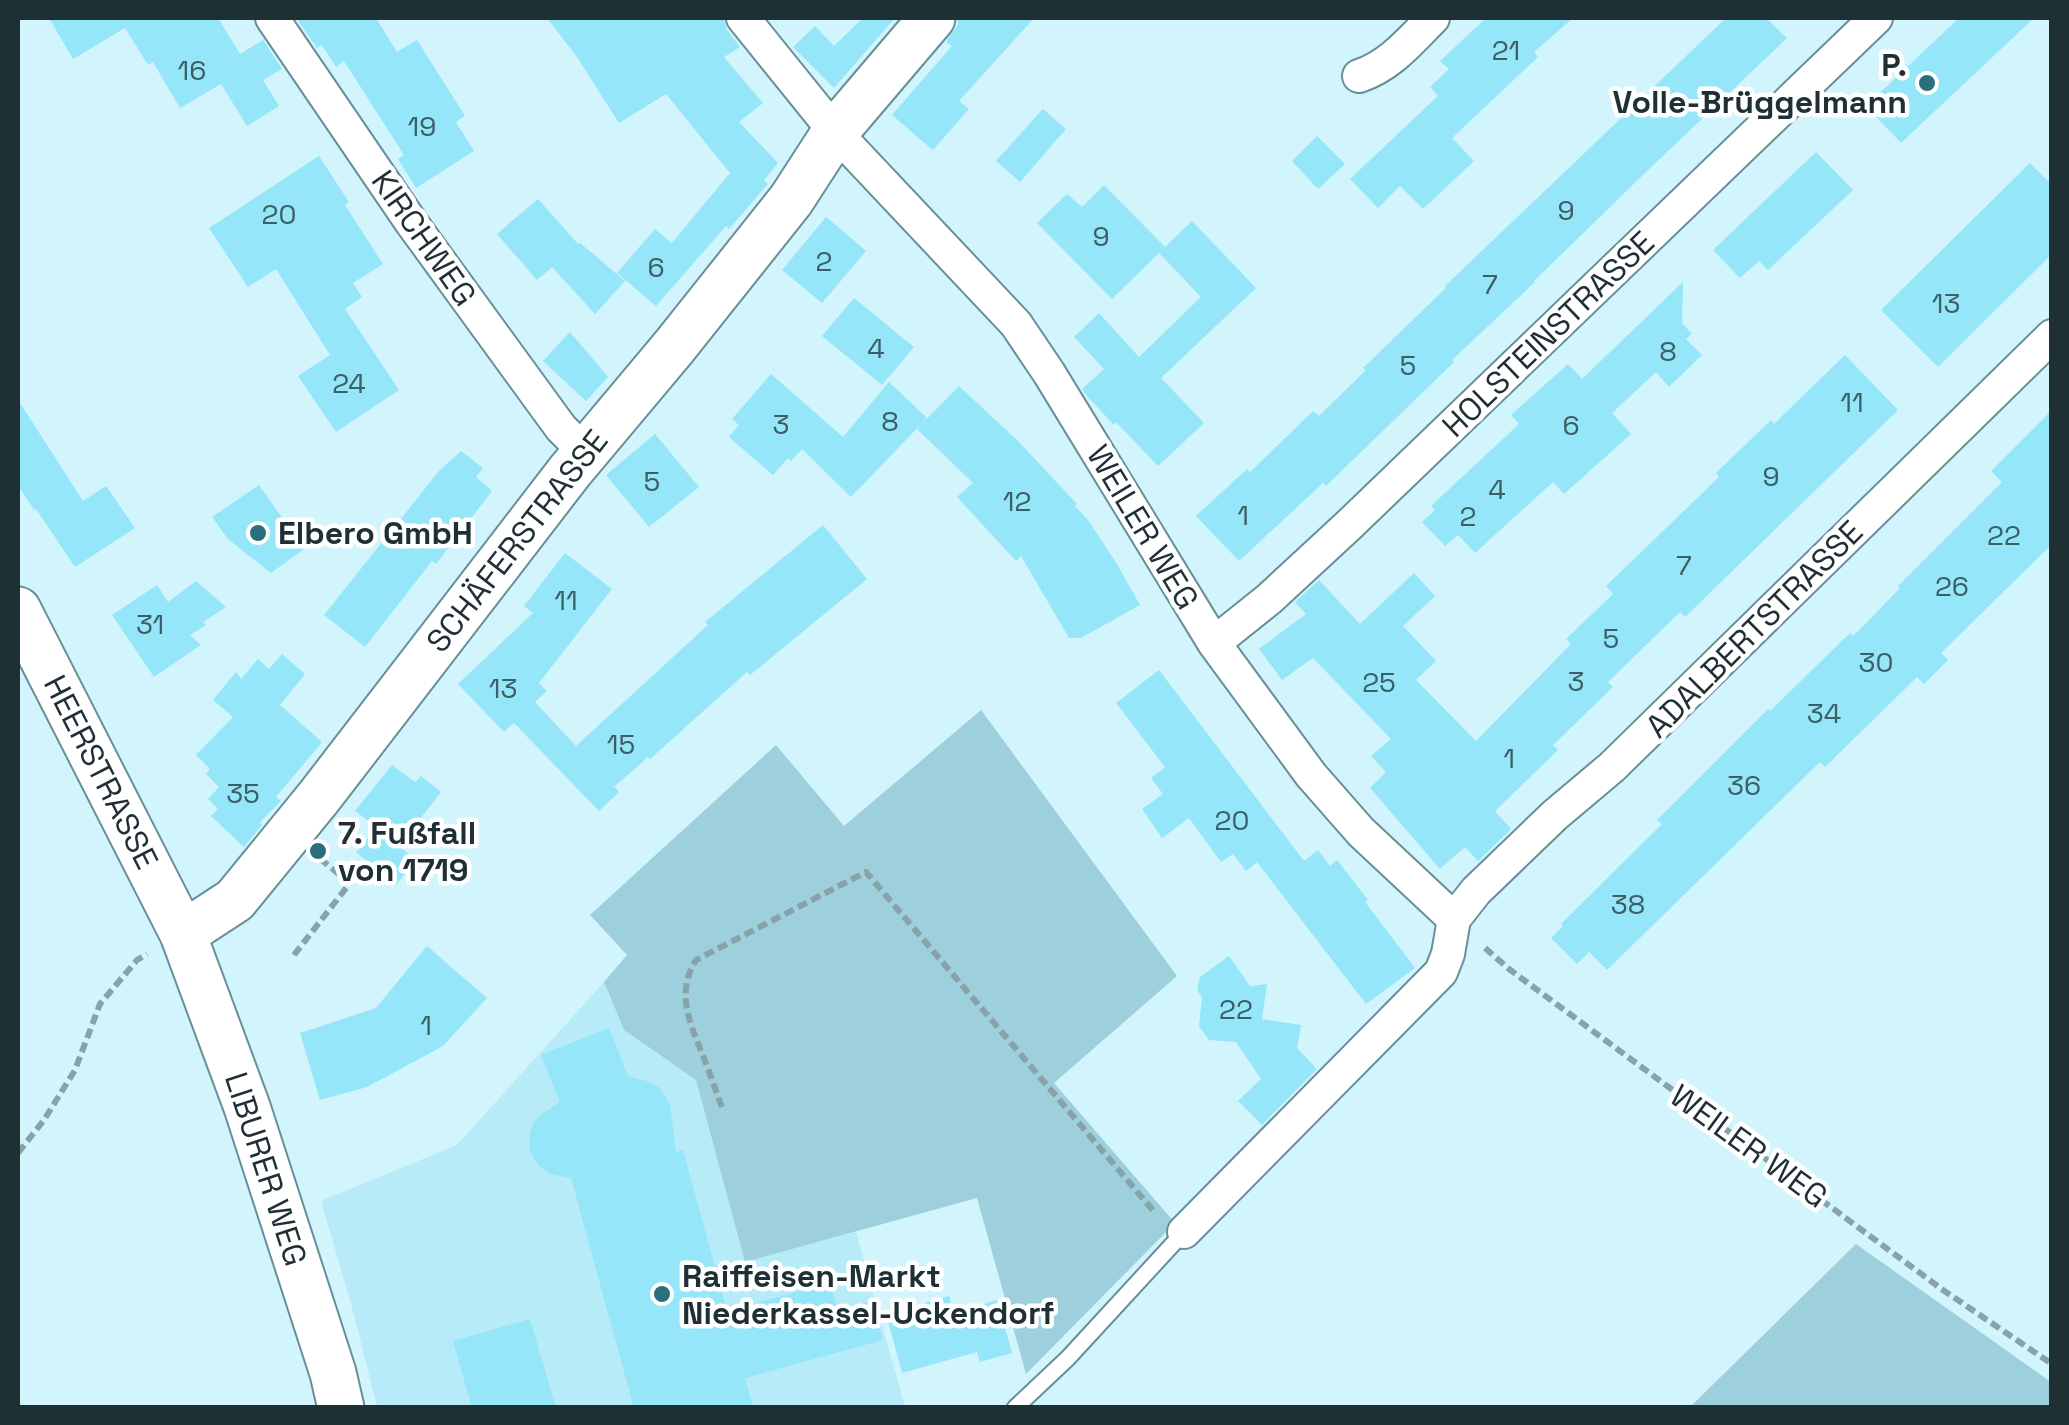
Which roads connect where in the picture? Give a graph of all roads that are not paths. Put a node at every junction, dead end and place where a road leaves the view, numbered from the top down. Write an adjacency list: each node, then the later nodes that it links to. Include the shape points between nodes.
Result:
1 (272, 18): 9 (street, KIRCHWEG, via 412,222)
2 (742, 18): 7 (street, WEILER WEG)
3 (932, 18): 7 (street, SCHÄFERSTRASSE)
4 (1434, 18): 6 (street, via 1377,70)
5 (1876, 18): 11 (street, HOLSTEINSTRASSE, via 1349,526)
6 (1359, 76)
7 (835, 132): 9 (street, SCHÄFERSTRASSE, via 790,200); 11 (street, WEILER WEG, via 1016,324)
8 (2052, 336): 12 (street, ADALBERTSTRASSE, via 1612,768 1476,891)
9 (585, 452): 13 (street, SCHÄFERSTRASSE, via 235,900)
10 (18, 610): 13 (street, HEERSTRASSE)
11 (1214, 643): 12 (street, WEILER WEG, via 1311,775)
12 (1454, 920): 14 (street, via 1441,972)
13 (182, 934): 15 (street, LIBURER WEG, via 247,1106)
14 (1180, 1235): 16 (lane)
15 (341, 1408)
16 (1015, 1408)

